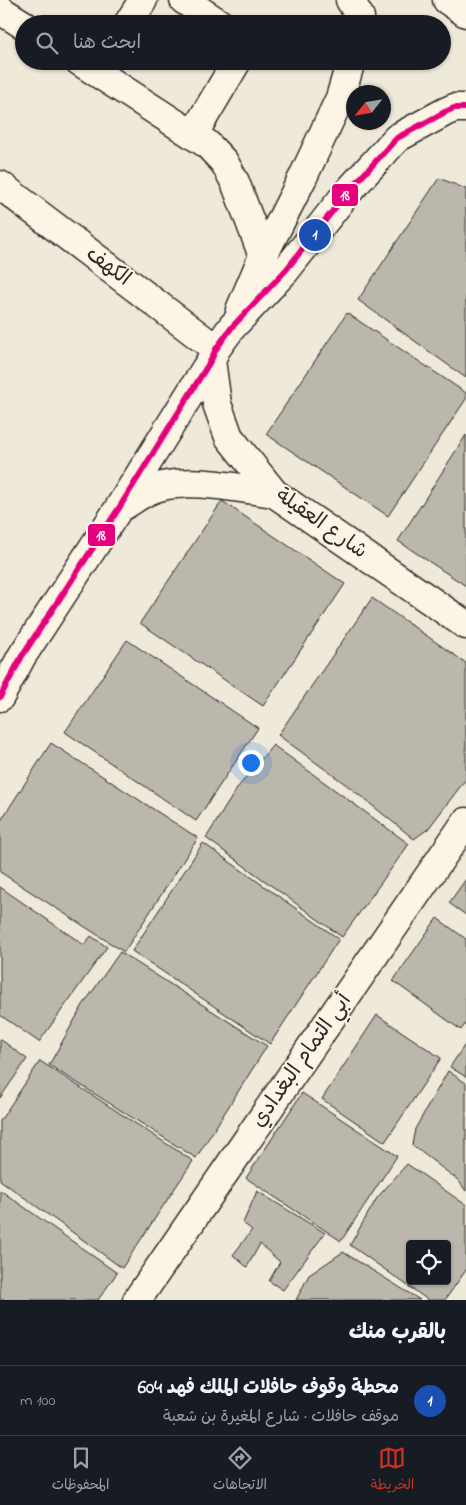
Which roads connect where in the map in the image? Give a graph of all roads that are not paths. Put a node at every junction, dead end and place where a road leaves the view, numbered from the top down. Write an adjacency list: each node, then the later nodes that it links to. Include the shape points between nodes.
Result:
1 (143, 0): 7 (street)
2 (184, 0): 8 (street)
3 (350, 0): 9 (street)
4 (447, 0): 6 (street)
5 (0, 10): 10 (street)
6 (466, 13)
7 (134, 15)
8 (206, 15)
9 (359, 15)
10 (15, 19)
11 (100, 70): 15 (street)
12 (232, 70): 15 (street)
13 (348, 70): 17 (street, via 340,98)
14 (466, 108): 18 (street, via 454,108 397,138 346,194 286,270)
15 (192, 135): 17 (street, via 224,162 235,182)
16 (0, 185): 19 (street, الكهف)
17 (262, 256): 18 (street)
18 (232, 327): 19 (street)
19 (214, 355): 20 (street, شارع العقيلة, via 218,404 228,438); 21 (street)
20 (274, 493): 21 (street, via 203,484 172,485 149,490); 22 (street, شارع العقيلة)
21 (119, 508): 23 (street)
22 (466, 625)
23 (22, 656): 24 (street); 25 (street)
24 (0, 677)
25 (0, 697)
26 (466, 822): 27 (street, أبي التمام البغدادي)
27 (138, 1300)

